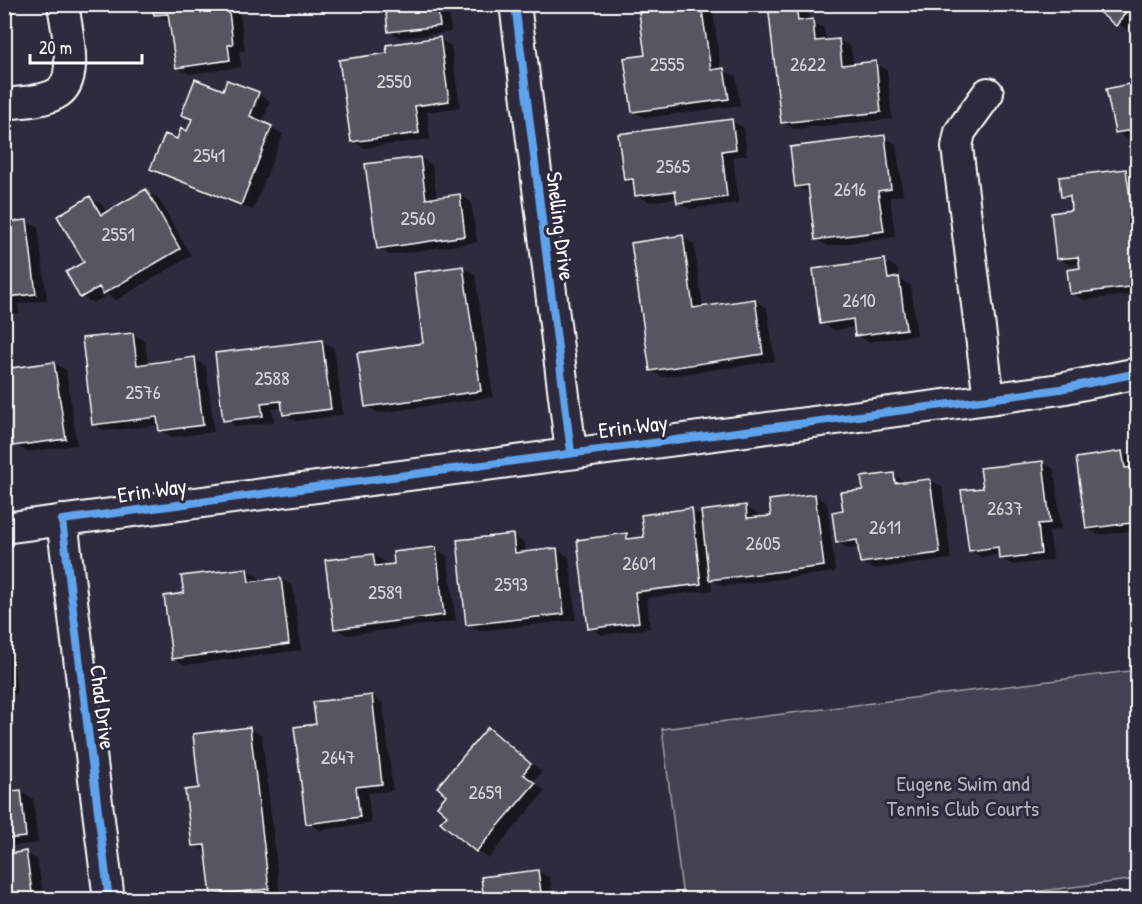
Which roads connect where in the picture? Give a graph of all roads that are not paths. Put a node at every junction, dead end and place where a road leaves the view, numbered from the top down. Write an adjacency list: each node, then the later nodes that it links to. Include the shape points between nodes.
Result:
1 (63, 4): 4 (street, via 70,57 65,86 57,94 42,99)
2 (515, 4): 7 (street, Snelling Drive)
3 (988, 93): 6 (street, via 960,132 957,147)
4 (4, 104)
5 (1137, 373): 6 (street, Erin Way)
6 (989, 399): 7 (street, Erin Way)
7 (571, 452): 8 (street, Erin Way)
8 (62, 520): 9 (street, Erin Way); 10 (street, Chad Drive)
9 (4, 528)
10 (109, 900)

